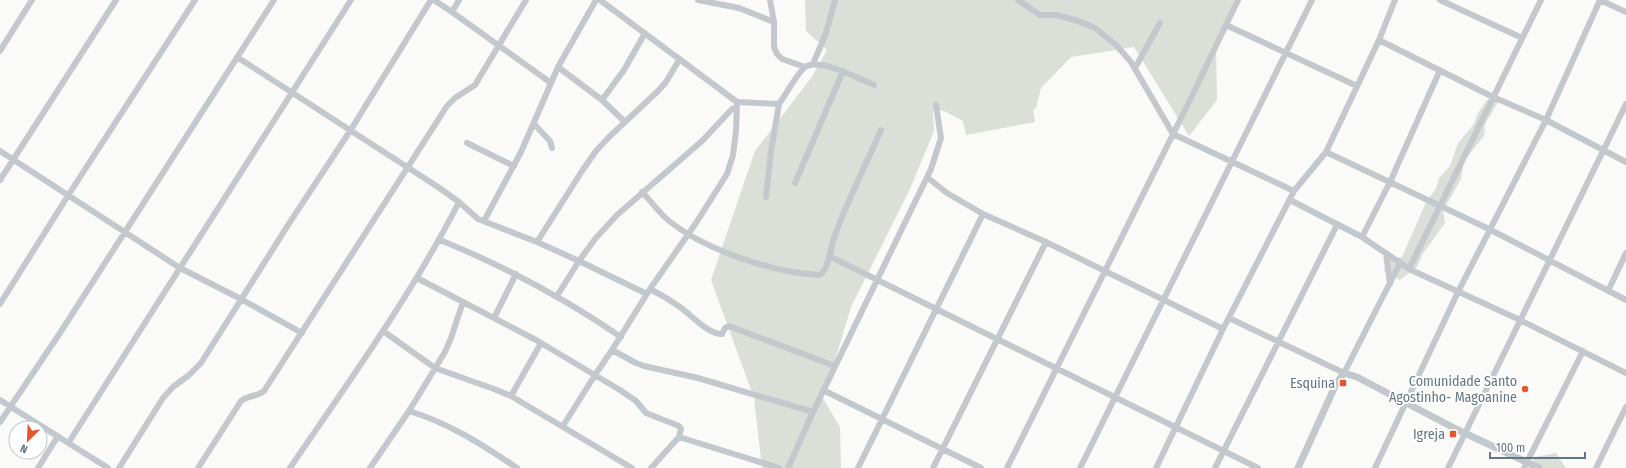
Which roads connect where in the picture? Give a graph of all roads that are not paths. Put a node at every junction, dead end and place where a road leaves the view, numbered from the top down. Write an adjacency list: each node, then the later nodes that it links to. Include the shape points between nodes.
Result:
1 (32, 0): 30 (street)
2 (116, 0): 61 (street)
3 (195, 0): 72 (street)
4 (274, 0): 32 (street)
5 (351, 0): 43 (street)
6 (433, 0): 21 (street); 54 (street)
7 (459, 0): 21 (street)
8 (526, 0): 29 (street)
9 (596, 0): 35 (street)
10 (600, 0): 26 (street)
11 (698, 0): 23 (street, via 739,8)
12 (770, 0): 23 (street)
13 (835, 0): 34 (street, via 826,33)
14 (1018, 0): 37 (street, via 1040,15 1056,15 1095,28 1116,44)
15 (1238, 0): 25 (street)
16 (1312, 0): 31 (street)
17 (1395, 0): 28 (street)
18 (1440, 0): 27 (street)
19 (1540, 0): 27 (street)
20 (1600, 0): 22 (street); 50 (street)
21 (452, 12): 29 (street)
22 (1626, 12)
23 (774, 22): 36 (street, via 773,40 776,54 782,59)
24 (1160, 23): 37 (street)
25 (1226, 25): 31 (street); 55 (street)
26 (645, 33): 33 (street); 45 (street, via 624,70)
27 (1522, 38): 44 (street)
28 (1379, 40): 38 (street); 42 (street)
29 (498, 47): 40 (street); 65 (street, via 475,85 447,106)
30 (0, 51)
31 (1285, 53): 42 (street); 63 (street)
32 (237, 57): 43 (street); 81 (street)
33 (679, 60): 48 (street); 51 (street, via 662,87)
34 (813, 64): 36 (street); 39 (street)
35 (558, 67): 40 (street); 45 (street)
36 (805, 67): 46 (street)
37 (1135, 68): 55 (street)
38 (1440, 70): 44 (street); 68 (street)
39 (843, 71): 41 (street); 69 (street)
40 (551, 83): 52 (street)
41 (874, 85)
42 (1357, 86): 60 (street)
43 (293, 94): 54 (street); 93 (street)
44 (1493, 97): 50 (street); 76 (street)
45 (602, 100): 51 (street)
46 (779, 104): 48 (street); 73 (street)
47 (1626, 104): 58 (street)
48 (737, 105): 71 (street, via 702,141); 82 (street, via 736,131 729,168)
49 (936, 105): 66 (street, via 941,138)
50 (1546, 120): 58 (street); 80 (street)
51 (625, 122): 85 (street, via 600,146)
52 (534, 124): 57 (street, via 550,141); 64 (street)
53 (881, 130): 89 (street, via 842,216)
54 (350, 131): 65 (street); 104 (street)
55 (1173, 134): 63 (street); 95 (street)
56 (467, 143): 64 (street)
57 (552, 148)
58 (1604, 150): 62 (street); 90 (street)
59 (0, 151): 61 (street)
60 (1326, 152): 68 (street); 70 (street)
61 (14, 160): 67 (street); 72 (street)
62 (1626, 162)
63 (1232, 163): 70 (street); 105 (street)
64 (514, 166): 78 (street)
65 (407, 168): 75 (street); 115 (street)
66 (928, 178): 77 (street, via 947,193); 98 (street)
67 (0, 180)
68 (1390, 182): 76 (street); 83 (street)
69 (795, 184)
70 (1294, 191): 74 (street)
71 (642, 192): 82 (street, via 668,220); 91 (street, via 607,225)
72 (69, 194): 81 (street); 108 (street)
73 (766, 197)
74 (1290, 200): 79 (street); 111 (street)
75 (459, 202): 78 (street); 84 (street)
76 (1440, 206): 80 (street); 94 (street)
77 (983, 214): 86 (street); 109 (street)
78 (484, 222): 85 (street)
79 (1337, 225): 83 (street); 118 (street)
80 (1489, 229): 90 (street); 102 (street)
81 (125, 233): 93 (street); 133 (street)
82 (687, 234): 89 (street, via 718,250 764,265 816,275 823,273); 100 (street)
83 (1362, 237): 87 (street)
84 (440, 240): 96 (street); 97 (street)
85 (537, 242): 91 (street)
86 (1046, 242): 95 (street); 117 (street)
87 (1386, 253): 92 (street); 99 (street)
88 (1626, 253): 101 (street)
89 (829, 256): 98 (street)
90 (1551, 260): 101 (street); 112 (street)
91 (579, 261): 100 (street); 103 (street)
92 (1400, 263): 94 (street); 99 (street)
93 (180, 268): 104 (street); 144 (street)
94 (1408, 269): 102 (street)
95 (1104, 271): 105 (street); 124 (street)
96 (516, 274): 103 (street); 110 (street)
97 (417, 278): 107 (street); 114 (street)
98 (877, 281): 109 (street); 122 (street)
99 (1390, 284): 125 (street)
100 (648, 291): 116 (street); 122 (street, via 671,300 717,334 722,334 729,326)
101 (1608, 291): 106 (street)
102 (1458, 292): 112 (street); 132 (street)
103 (557, 296): 116 (street)
104 (241, 299): 115 (street); 150 (street, via 202,363 163,398)
105 (1164, 300): 113 (street); 130 (street)
106 (1626, 300)
107 (463, 302): 110 (street); 123 (street, via 451,338)
108 (0, 304)
109 (936, 309): 117 (street); 137 (street)
110 (494, 318): 119 (street)
111 (1229, 318): 113 (street); 118 (street)
112 (1520, 320): 121 (street); 141 (street)
113 (1223, 329): 140 (street)
114 (383, 331): 123 (street); 152 (street)
115 (302, 332): 151 (street, via 264,391 259,395 245,397 241,401)
116 (621, 337): 120 (street)
117 (998, 341): 124 (street); 145 (street)
118 (1278, 341): 125 (street); 146 (street)
119 (541, 343): 127 (street); 129 (street)
120 (612, 350): 127 (street); 136 (street, via 644,366 698,378)
121 (1583, 351): 126 (street); 147 (street)
122 (835, 366): 128 (street)
123 (435, 368): 129 (street); 135 (street)
124 (1055, 369): 130 (street); 162 (street)
125 (1344, 373): 132 (street); 167 (street, via 1336,384)
126 (1626, 373)
127 (595, 375): 139 (street); 143 (street, via 636,401 646,413 679,426)
128 (823, 390): 136 (street); 137 (street)
129 (510, 396): 139 (street)
130 (1115, 397): 140 (street); 163 (street)
131 (0, 400): 133 (street)
132 (1406, 404): 141 (street); 168 (street)
133 (10, 407): 138 (street); 142 (street)
134 (1626, 407): 171 (street)
135 (409, 411): 153 (street); 154 (street, via 468,436)
136 (813, 412): 158 (street)
137 (883, 420): 145 (street); 159 (street)
138 (0, 422)
139 (563, 426): 155 (street)
140 (1175, 427): 146 (street); 164 (street)
141 (1465, 433): 147 (street); 169 (street)
142 (58, 436): 144 (street); 148 (street)
143 (679, 437): 156 (street); 157 (street)
144 (69, 442): 149 (street)
145 (942, 450): 160 (street); 161 (street)
146 (1224, 451): 165 (street); 166 (street)
147 (1525, 465): 170 (street)
148 (38, 468)
149 (108, 468)
150 (118, 468)
151 (198, 468)
152 (290, 468)
153 (370, 468)
154 (517, 468)
155 (632, 468)
156 (651, 468)
157 (779, 468)
158 (788, 468)
159 (858, 468)
160 (933, 468)
161 (982, 468)
162 (1007, 468)
163 (1080, 468)
164 (1156, 468)
165 (1215, 468)
166 (1258, 468)
167 (1298, 468)
168 (1375, 468)
169 (1448, 468)
170 (1539, 468)
171 (1596, 468)

